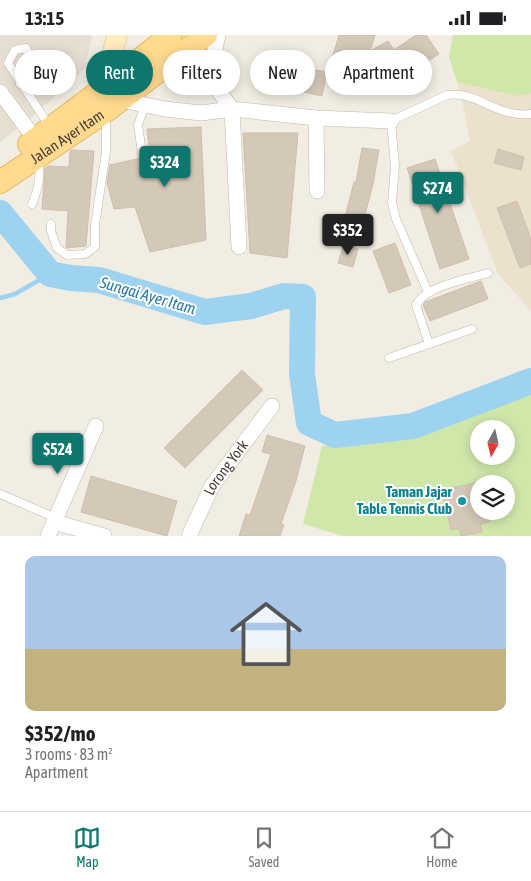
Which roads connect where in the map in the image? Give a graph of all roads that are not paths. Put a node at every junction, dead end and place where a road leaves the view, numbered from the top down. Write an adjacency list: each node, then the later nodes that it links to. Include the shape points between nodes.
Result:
1 (117, 35): 7 (main road)
2 (171, 35): 7 (main road, Jalan Ayer Itam)
3 (206, 35): 7 (main road, Jalan Ayer Itam)
4 (218, 35): 9 (street, via 212,77 219,94)
5 (0, 92): 13 (street)
6 (24, 95): 13 (lane)
7 (110, 100): 8 (street); 13 (main road, Jalan Ayer Itam); 18 (lane, via 94,247 85,254 67,255 57,247)
8 (145, 105): 9 (street, via 201,113); 14 (lane, via 138,125)
9 (232, 109): 11 (street); 19 (street)
10 (531, 115): 12 (lane, via 506,112 454,94)
11 (316, 118): 12 (street); 16 (street)
12 (391, 121): 21 (lane, via 395,166 392,203)
13 (41, 144): 15 (main road, Jalan Ayer Itam); 17 (lane, via 38,189)
14 (142, 153)
15 (6, 169)
16 (317, 191)
17 (32, 204)
18 (51, 224)
19 (239, 247)
20 (488, 273): 21 (lane)
21 (428, 292): 23 (lane, via 416,305)
22 (472, 329): 23 (lane)
23 (428, 344): 24 (lane)
24 (388, 358)
25 (272, 406): 30 (street, Lorong York, via 212,486)
26 (96, 427): 28 (street)
27 (0, 494): 28 (lane)
28 (53, 525): 29 (street)
29 (104, 536)
30 (189, 536)

